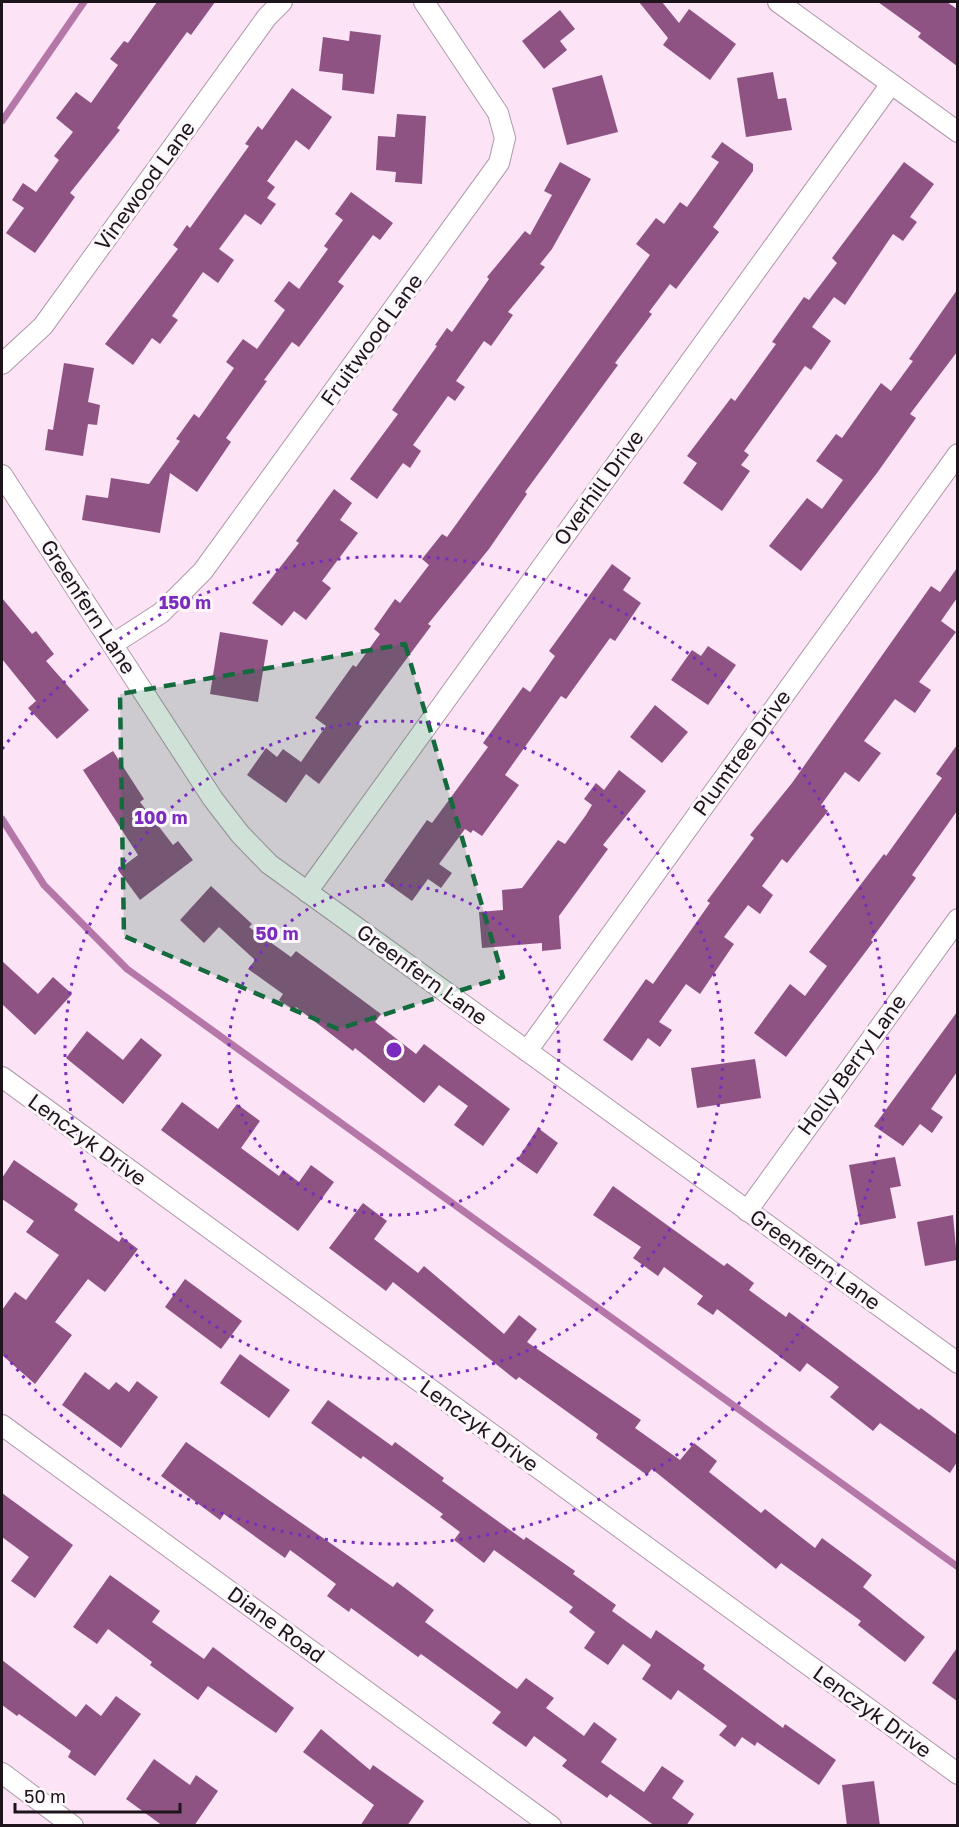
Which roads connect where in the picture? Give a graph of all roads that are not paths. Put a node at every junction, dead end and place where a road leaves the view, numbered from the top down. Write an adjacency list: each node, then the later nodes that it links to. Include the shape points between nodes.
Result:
1 (282, 2): 6 (street, Vinewood Lane, via 267,17 43,326)
2 (424, 2): 9 (street, Fruitwood Lane, via 498,113 505,138 499,163 203,571 161,613)
3 (778, 2): 4 (street)
4 (891, 84): 5 (street); 10 (street, Overhill Drive)
5 (957, 132)
6 (2, 364)
7 (957, 454): 12 (street, Plumtree Drive)
8 (2, 475): 9 (street, Greenfern Lane)
9 (112, 644): 10 (street, Greenfern Lane, via 240,834 269,864)
10 (307, 892): 12 (street, Greenfern Lane)
11 (957, 919): 14 (street, Holly Berry Lane)
12 (527, 1051): 14 (street, Greenfern Lane)
13 (2, 1077): 18 (street, Lenczyk Drive)
14 (747, 1211): 15 (street, Greenfern Lane)
15 (957, 1363)
16 (2, 1425): 20 (street, Diane Road)
17 (2, 1773): 19 (street)
18 (957, 1774)
19 (73, 1826)
20 (551, 1826)

